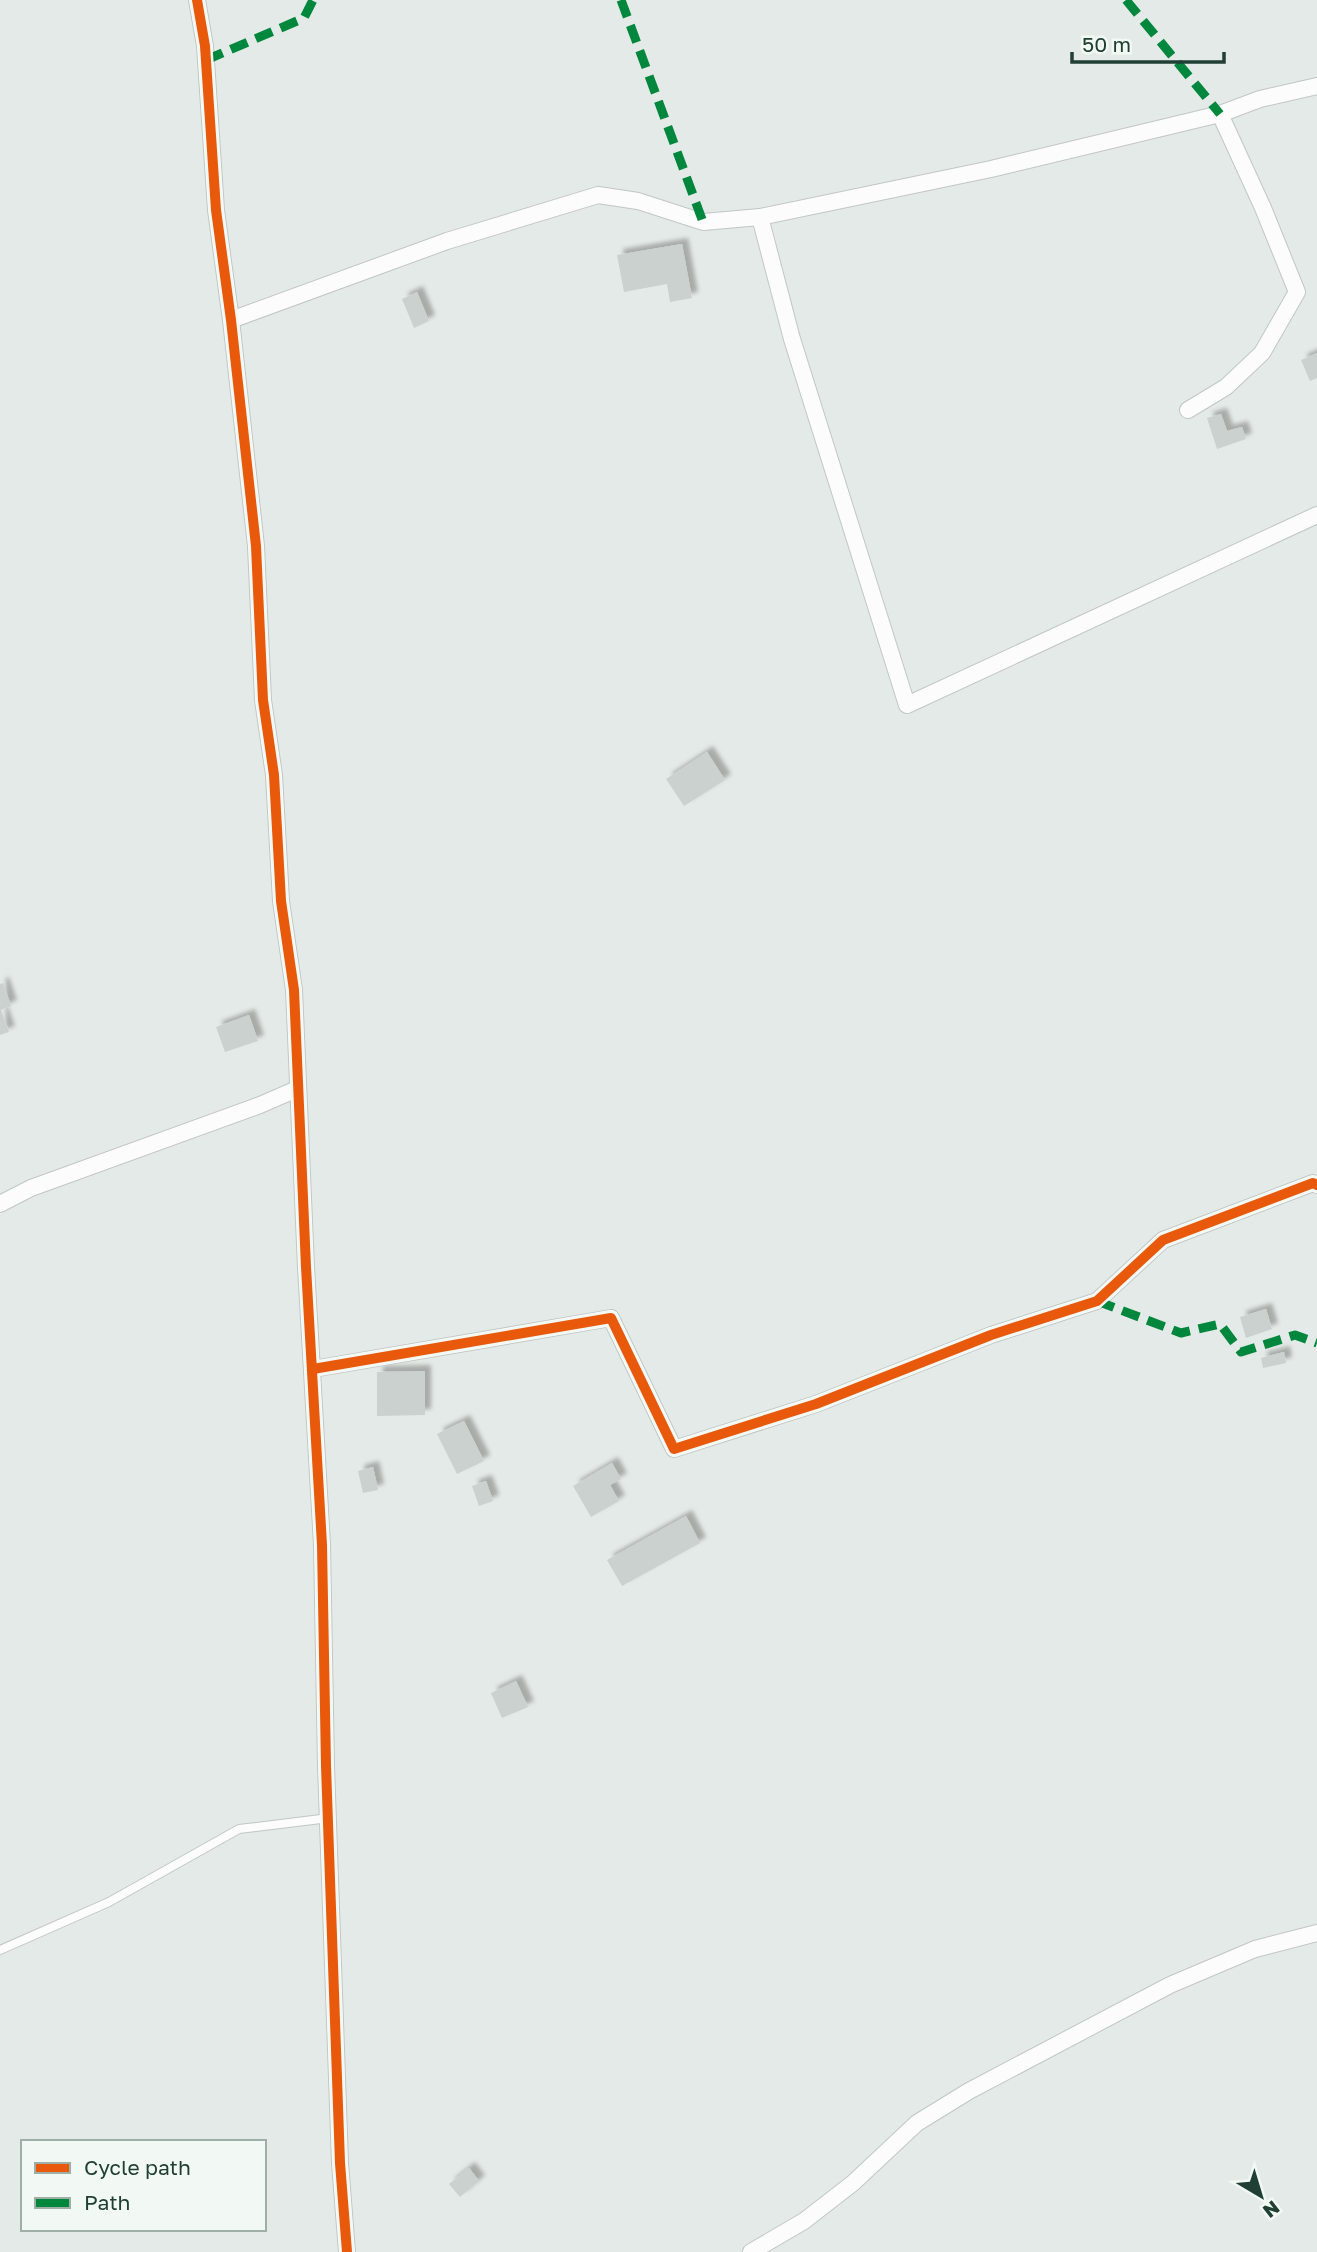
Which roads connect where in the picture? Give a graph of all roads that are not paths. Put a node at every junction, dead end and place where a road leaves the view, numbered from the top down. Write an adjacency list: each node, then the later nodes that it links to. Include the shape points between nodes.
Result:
1 (197, 0): 5 (street, via 205,46 216,210)
2 (1317, 86): 3 (street)
3 (1220, 114): 4 (street, via 991,169); 6 (street, via 1297,292 1262,353 1226,387)
4 (760, 217): 5 (street, via 703,222 638,201 598,195 447,241); 7 (street, via 792,339 907,705)
5 (232, 320): 8 (street, via 256,546 264,700 293,990)
6 (1188, 410)
7 (1317, 515)
8 (298, 1089): 10 (street); 11 (street)
9 (1317, 1185): 11 (street, via 1163,1240 1097,1301 990,1335 816,1404 674,1449 611,1318)
10 (0, 1203)
11 (313, 1369): 12 (street)
12 (329, 1818): 14 (lane, via 239,1829 109,1902); 15 (street)
13 (1317, 1933): 16 (street, via 1255,1949 1170,1985 969,2091 917,2123 804,2221)
14 (0, 1950)
15 (347, 2252)
16 (751, 2252)

